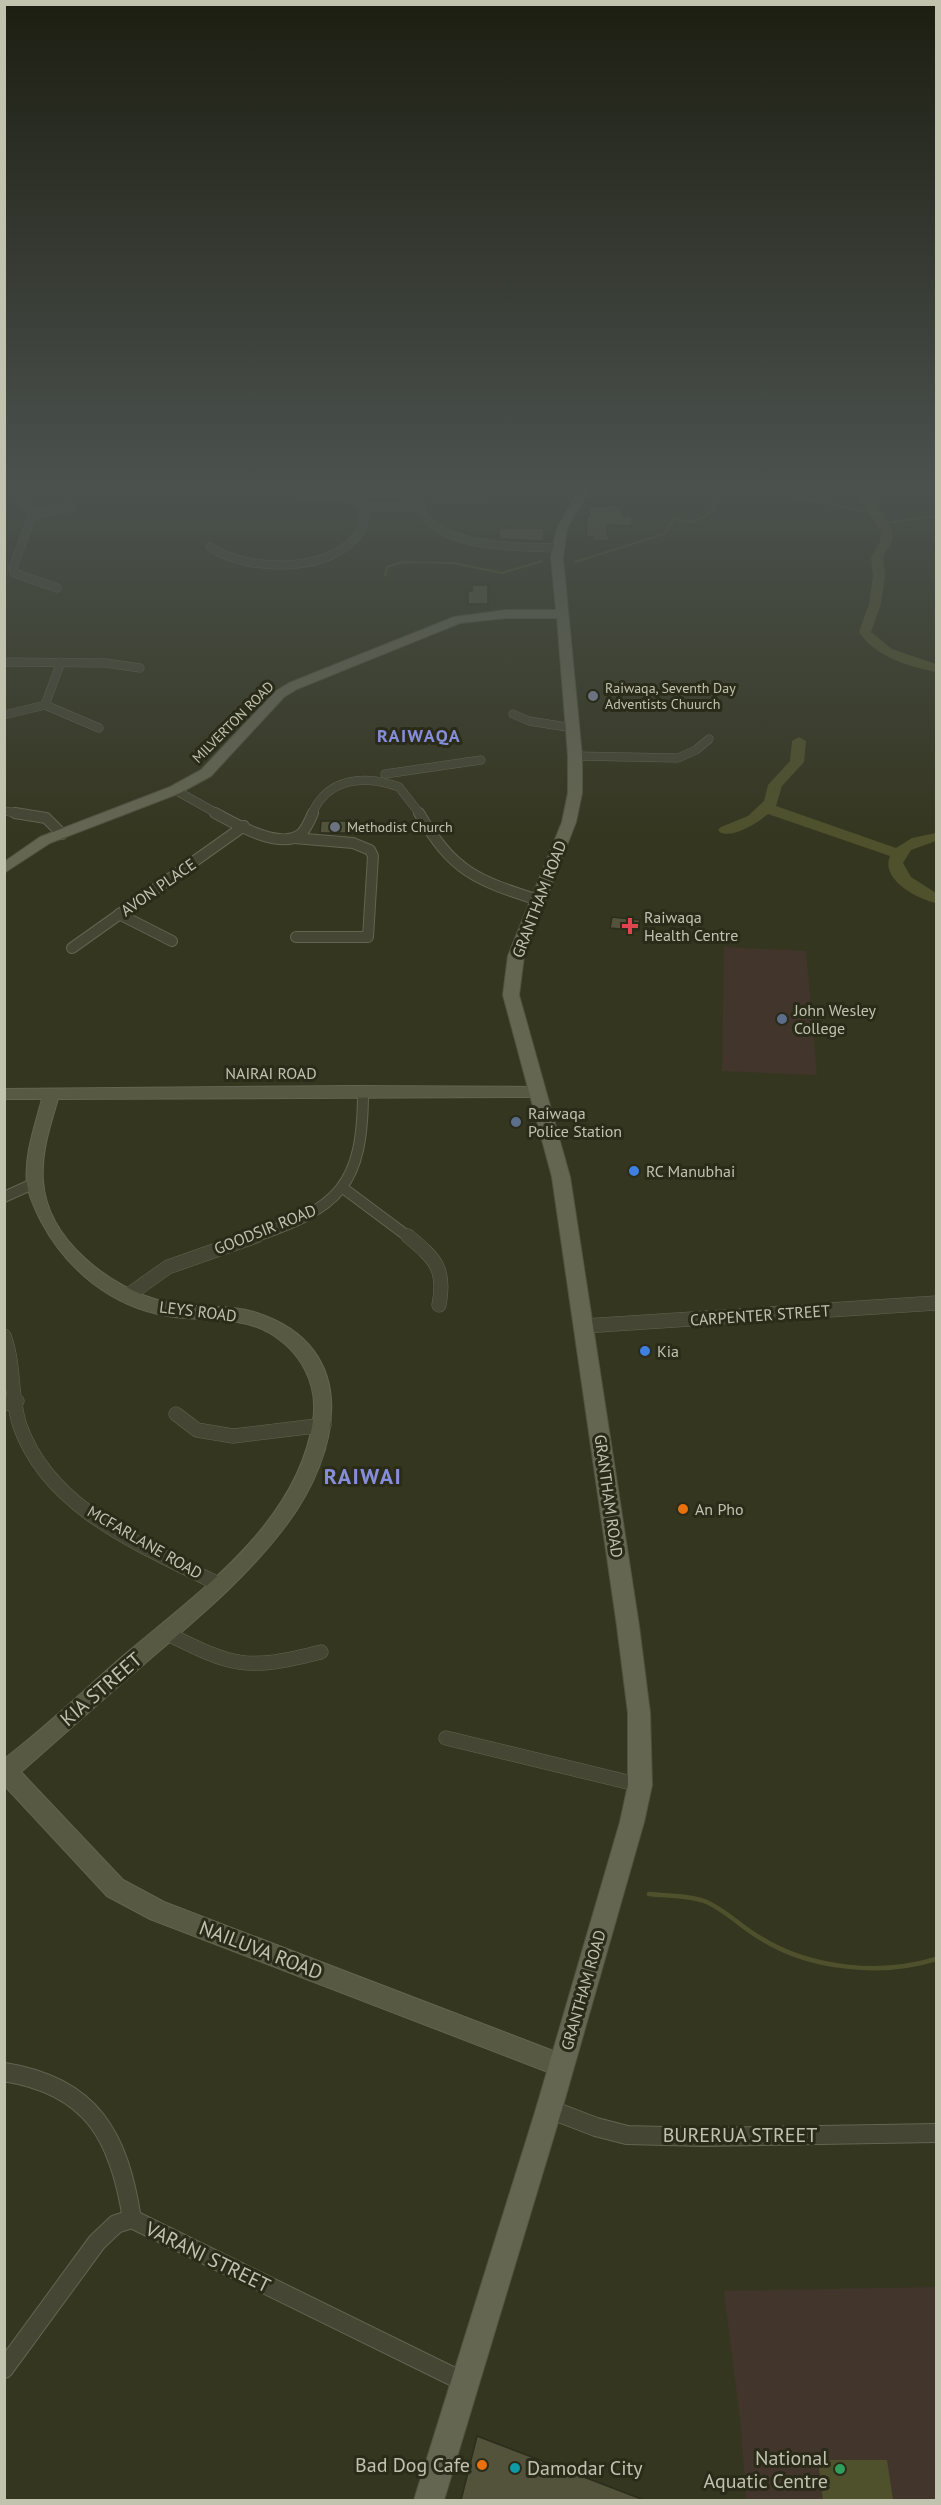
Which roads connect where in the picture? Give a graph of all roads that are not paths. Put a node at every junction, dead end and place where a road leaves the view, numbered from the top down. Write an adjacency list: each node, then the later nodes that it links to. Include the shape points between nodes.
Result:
1 (562, 605): 2 (main road, GRANTHAM ROAD)
2 (563, 614): 10 (main road, GRANTHAM ROAD); 15 (main road, MILVERTON ROAD, via 458,620 310,679 280,694 206,773)
3 (4, 662): 4 (street)
4 (61, 662): 5 (street); 6 (street)
5 (140, 668)
6 (45, 705): 8 (street); 9 (street)
7 (513, 714): 10 (street, via 529,721)
8 (4, 715)
9 (99, 728)
10 (573, 728): 12 (main road, GRANTHAM ROAD)
11 (709, 739): 12 (street, via 678,758)
12 (575, 756): 21 (main road, GRANTHAM ROAD, via 575,793 569,822)
13 (481, 759): 14 (street)
14 (385, 774)
15 (175, 790): 17 (street); 18 (main road, MILVERTON ROAD)
16 (4, 811): 18 (street, via 46,818)
17 (244, 826): 19 (street, via 273,838); 22 (street, AVON PLACE)
18 (62, 834): 20 (main road, MILVERTON ROAD, via 28,849)
19 (294, 838): 21 (street, via 304,831 329,789 358,779 387,783 400,787 434,838 460,868); 23 (street, via 353,843 370,850 373,856 368,937)
20 (4, 869)
21 (538, 900): 27 (main road, GRANTHAM ROAD, via 516,956 511,995)
22 (119, 914): 24 (street); 25 (street, AVON PLACE)
23 (296, 937)
24 (172, 940)
25 (72, 948)
26 (363, 1091): 27 (street, NAIRAI ROAD); 29 (street, NAIRAI ROAD); 31 (street, GOODSIR ROAD, via 362,1141)
27 (537, 1092): 36 (main road, GRANTHAM ROAD, via 561,1177)
28 (4, 1094): 29 (street, NAIRAI ROAD)
29 (51, 1095): 30 (street, LEYS ROAD)
30 (34, 1183): 32 (street); 33 (street, LEYS ROAD, via 42,1208 68,1254 84,1272)
31 (343, 1188): 33 (street, GOODSIR ROAD, via 314,1211 168,1267); 35 (street, via 421,1245 444,1281)
32 (4, 1197)
33 (127, 1296): 40 (street, LEYS ROAD, via 169,1310 225,1312 281,1332 300,1346 323,1384)
34 (936, 1303): 36 (street, CARPENTER STREET)
35 (439, 1305)
36 (584, 1326): 47 (main road, GRANTHAM ROAD, via 639,1713)
37 (4, 1336): 38 (street, MCFARLANE ROAD, via 11,1352)
38 (11, 1402): 41 (street, MCFARLANE ROAD, via 55,1485 101,1520)
39 (176, 1414): 40 (street, via 197,1430 233,1436)
40 (324, 1425): 41 (street, LEYS ROAD, via 316,1454 283,1514)
41 (220, 1585): 42 (street, LEYS ROAD)
42 (194, 1608): 43 (street, KIA STREET)
43 (166, 1633): 44 (street, via 234,1663 273,1663); 46 (street, KIA STREET)
44 (321, 1652)
45 (446, 1738): 47 (street)
46 (6, 1770): 48 (street, NAILUVA ROAD, via 115,1888 158,1911)
47 (640, 1785): 48 (main road, GRANTHAM ROAD)
48 (561, 2065): 50 (main road, GRANTHAM ROAD)
49 (4, 2072): 52 (street, via 42,2079 75,2097 96,2117 111,2141 128,2184)
50 (549, 2109): 51 (street, BURERUA STREET, via 627,2135); 54 (main road, GRANTHAM ROAD)
51 (936, 2133)
52 (132, 2219): 53 (street, VARANI STREET, via 116,2224 97,2242); 54 (street, VARANI STREET)
53 (4, 2369)
54 (464, 2382): 55 (main road, GRANTHAM ROAD)
55 (429, 2500)

